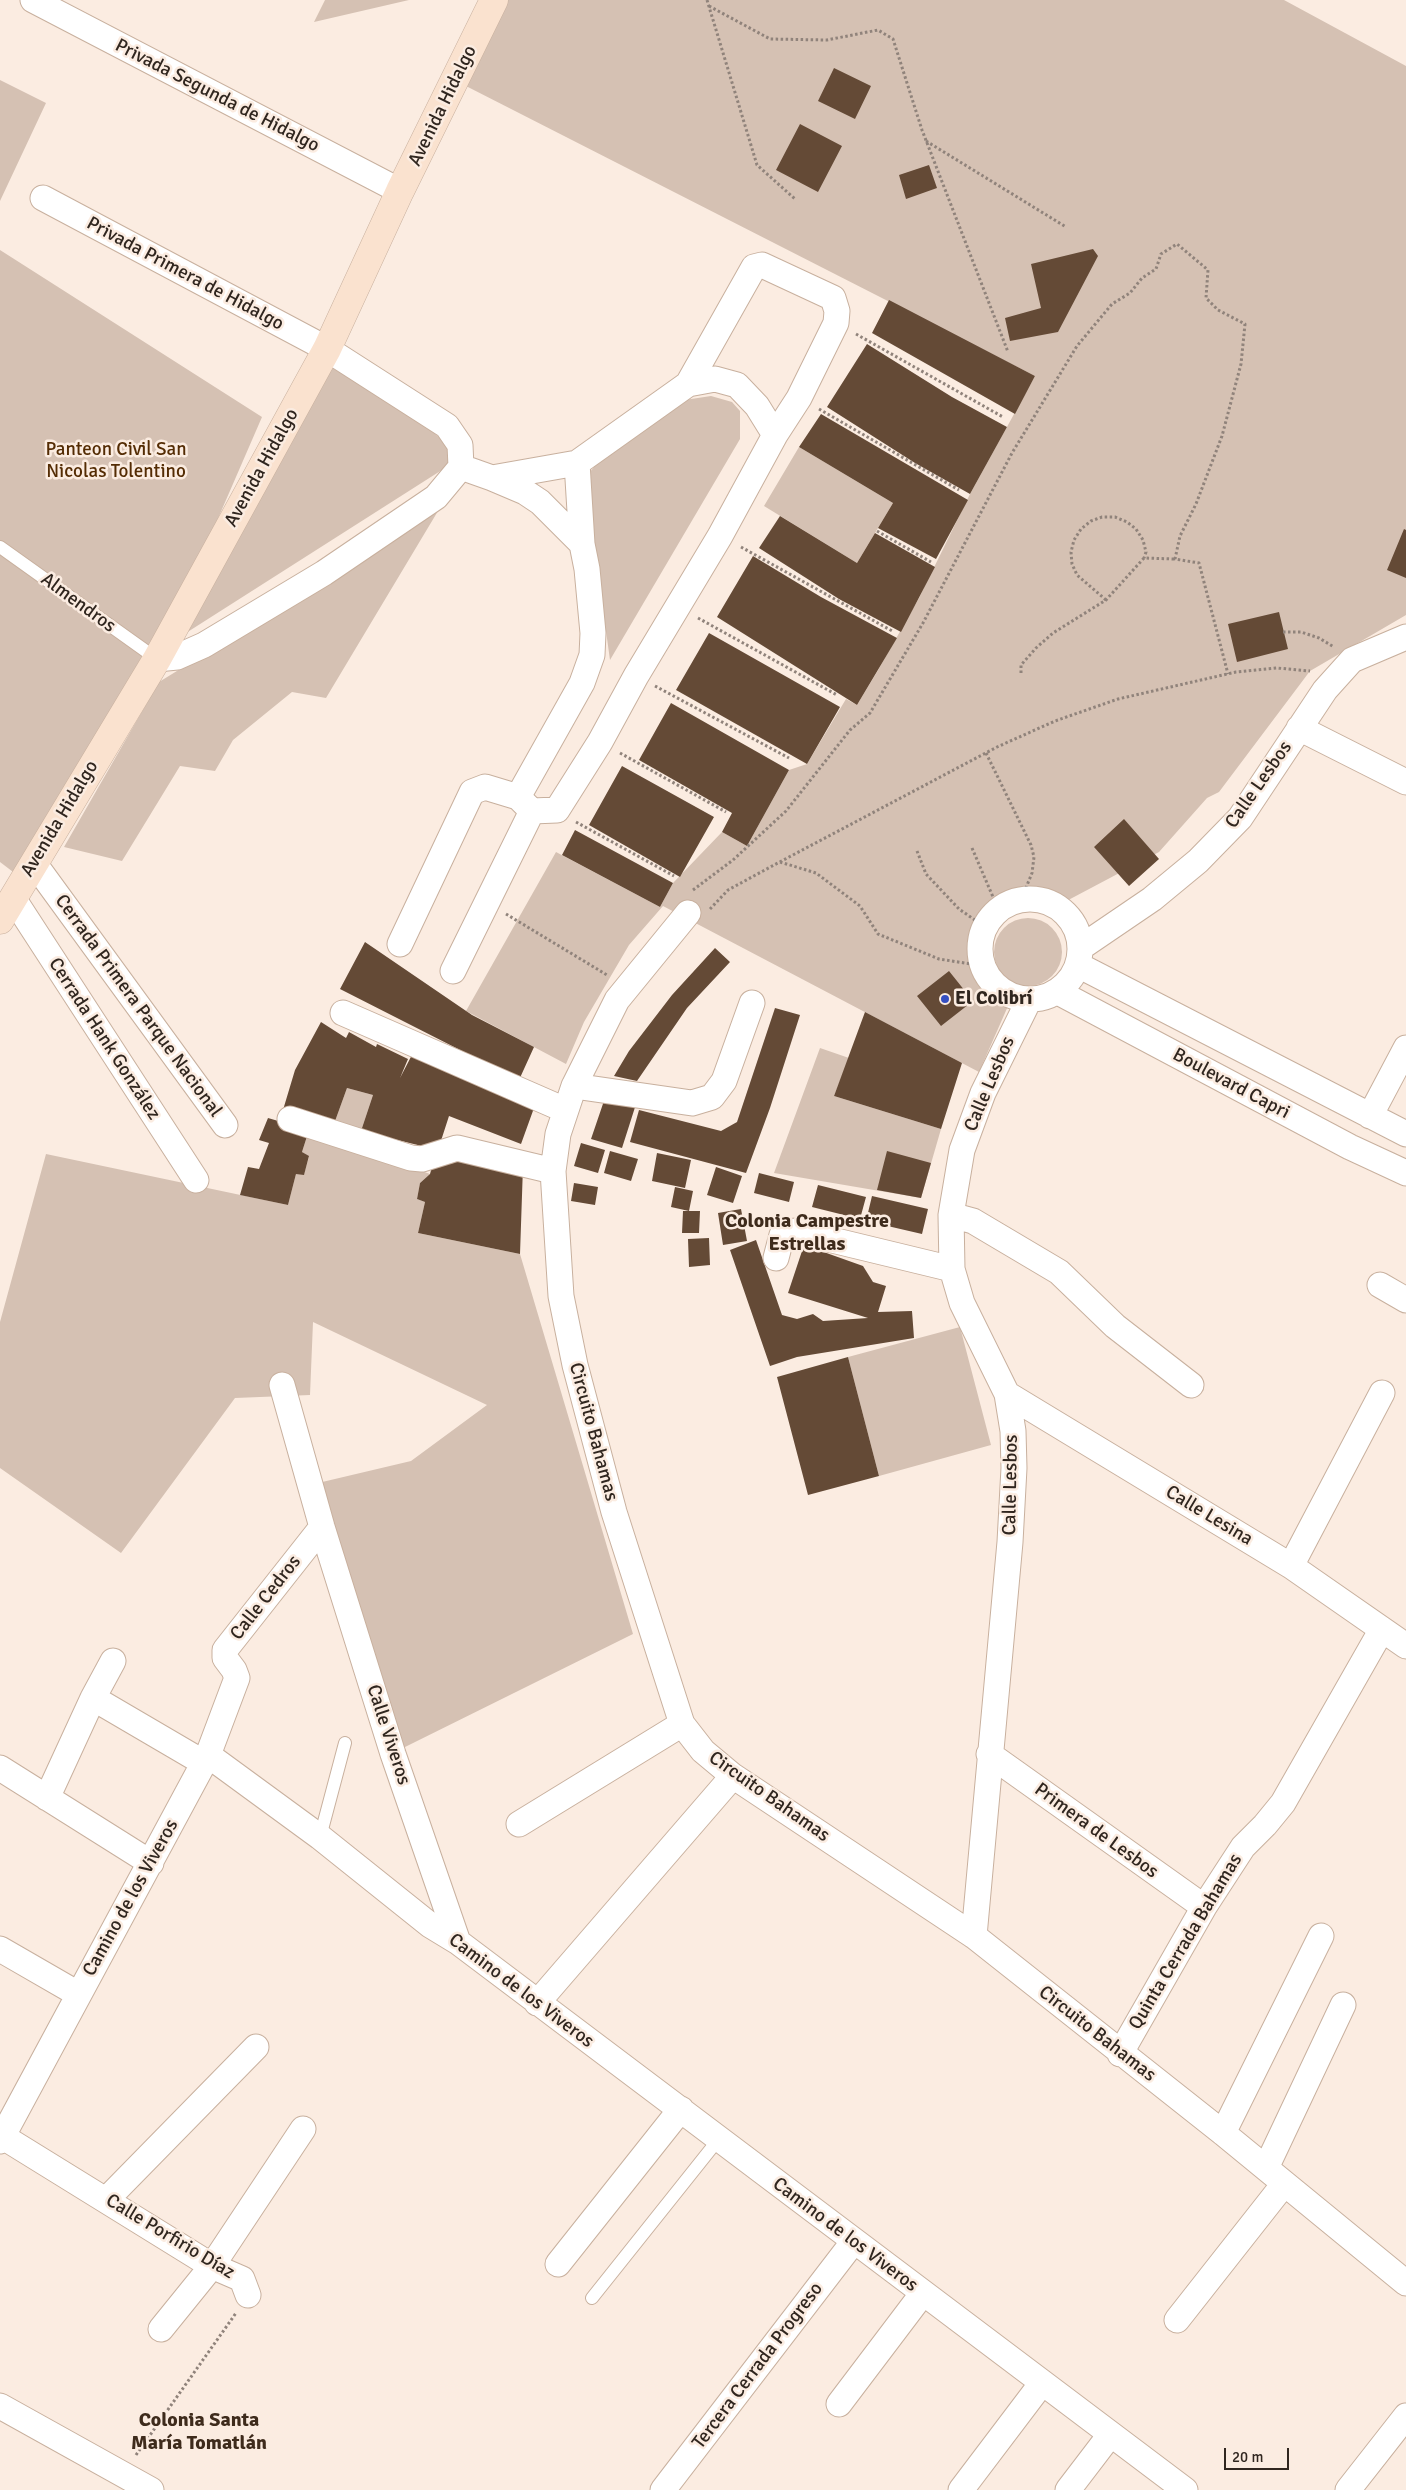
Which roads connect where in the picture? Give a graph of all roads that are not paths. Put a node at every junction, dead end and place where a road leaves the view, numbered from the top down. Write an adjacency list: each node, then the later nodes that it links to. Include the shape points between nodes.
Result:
1 (33, 0): 3 (street, Privada Segunda de Hidalgo)
2 (494, 0): 3 (street, Avenida Hidalgo)
3 (400, 192): 5 (street, Avenida Hidalgo)
4 (43, 198): 5 (street, Privada Primera de Hidalgo)
5 (327, 350): 9 (street, Privada Primera de Hidalgo, via 447,426 460,445); 14 (street, Avenida Hidalgo)
6 (688, 384): 7 (street, via 715,379 738,385 757,406); 7 (street, via 754,267 762,265 833,298 836,323 799,398); 8 (street)
7 (775, 435): 17 (street, via 720,536 558,810)
8 (577, 463): 10 (street); 11 (street)
9 (461, 467): 10 (street); 14 (street, via 436,497 324,573 204,645 177,657)
10 (492, 478): 11 (street, via 540,502)
11 (582, 544): 17 (street, via 593,632 592,656)
12 (0, 547): 14 (lane, Almendros)
13 (1406, 637): 15 (street, Calle Lesbos, via 1345,667)
14 (157, 659): 18 (street, Avenida Hidalgo)
15 (1299, 728): 16 (street); 22 (street, Calle Lesbos, via 1240,818 1198,861)
16 (1406, 782)
17 (525, 804): 21 (street, via 485,787 472,792); 23 (street, via 488,903)
18 (34, 863): 19 (street, Avenida Hidalgo); 33 (street, Cerrada Primera Parque Nacional)
19 (6, 909): 37 (street, Cerrada Hank González)
20 (688, 914): 29 (street, Circuito Bahamas, via 617,1000)
21 (400, 944)
22 (1079, 957): 24 (street, via 1070,980); 25 (street, via 1077,932 1057,906 1042,900 1009,904 992,919 981,943 981,960 987,975 998,988); 31 (street, Boulevard Capri)
23 (453, 971)
24 (1058, 992): 25 (street); 36 (street, Boulevard Capri)
25 (1029, 1000): 38 (street, Calle Lesbos, via 983,1093 962,1150)
26 (752, 1003): 29 (street, via 724,1081 712,1097 692,1103)
27 (343, 1014): 30 (street)
28 (1406, 1048): 31 (street)
29 (574, 1086): 30 (street, Circuito Bahamas)
30 (565, 1110): 35 (street, Circuito Bahamas)
31 (1370, 1116): 34 (street, Boulevard Capri)
32 (290, 1119): 35 (street, via 410,1158 422,1159 457,1148)
33 (225, 1125)
34 (1406, 1134)
35 (552, 1172): 53 (street, Circuito Bahamas, via 561,1296 575,1365 614,1512)
36 (1406, 1173)
37 (196, 1180)
38 (950, 1215): 40 (street, Calle Lesbos); 44 (street, via 973,1221 1059,1272 1115,1326)
39 (776, 1258): 40 (street, via 782,1235 795,1231)
40 (952, 1269): 45 (street, Calle Lesbos, via 962,1303)
41 (1380, 1285): 42 (street)
42 (1406, 1300)
43 (282, 1385): 47 (street, Calle Viveros)
44 (1191, 1385)
45 (1007, 1394): 48 (street, Calle Lesina); 55 (street, Calle Lesbos, via 1014,1468)
46 (1382, 1394): 48 (street)
47 (322, 1527): 56 (street, Calle Cedros, via 225,1650 225,1658 237,1678); 66 (street, Calle Viveros)
48 (1291, 1566): 49 (street, Calle Lesina)
49 (1381, 1631): 50 (street, Calle Lesina); 63 (street, Quinta Cerrada Bahamas, via 1283,1803 1266,1825 1243,1846)
50 (1406, 1646)
51 (113, 1661): 52 (street)
52 (93, 1698): 56 (street); 59 (street)
53 (682, 1724): 58 (street, Circuito Bahamas, via 703,1751); 60 (street)
54 (345, 1742): 61 (lane)
55 (989, 1754): 63 (street, Primera de Lesbos); 64 (street, Calle Lesbos)
56 (206, 1759): 61 (street, Camino de los Viveros); 62 (street, Camino de los Viveros)
57 (0, 1768): 59 (street)
58 (733, 1776): 64 (street, Circuito Bahamas); 69 (street)
59 (47, 1798): 62 (street)
60 (519, 1824)
61 (320, 1837): 66 (street, Camino de los Viveros, via 430,1925)
62 (151, 1863): 68 (street, Camino de los Viveros)
63 (1204, 1907): 72 (street, Quinta Cerrada Bahamas)
64 (974, 1936): 72 (street, Circuito Bahamas)
65 (1320, 1936): 75 (street)
66 (458, 1942): 69 (street, Camino de los Viveros)
67 (0, 1950): 68 (street)
68 (78, 1994): 76 (street, Camino de los Viveros)
69 (537, 2003): 73 (street, Camino de los Viveros)
70 (1343, 2005): 78 (street)
71 (256, 2047): 79 (street)
72 (1120, 2054): 75 (street, Circuito Bahamas)
73 (681, 2110): 77 (street, Camino de los Viveros); 81 (street)
74 (303, 2128): 82 (street)
75 (1223, 2133): 78 (street, Circuito Bahamas)
76 (1, 2137): 79 (street, Calle Porfirio Díaz)
77 (718, 2140): 80 (street, Camino de los Viveros); 86 (lane)
78 (1275, 2176): 83 (street, Circuito Bahamas); 87 (street)
79 (107, 2199): 82 (street, Calle Porfirio Díaz)
80 (854, 2241): 84 (street, Camino de los Viveros); 95 (street, Tercera Cerrada Progreso)
81 (558, 2264)
82 (212, 2266): 85 (street, Calle Porfirio Díaz, via 242,2279); 88 (street)
83 (1406, 2283)
84 (923, 2293): 89 (street, Camino de los Viveros); 90 (street)
85 (248, 2296)
86 (592, 2298)
87 (1177, 2320)
88 (161, 2329)
89 (1042, 2383): 93 (street, Camino de los Viveros); 96 (street)
90 (839, 2404)
91 (0, 2406): 94 (street)
92 (1406, 2416): 99 (street)
93 (1110, 2435): 97 (street); 98 (street, Camino de los Viveros)
94 (151, 2490)
95 (663, 2490)
96 (961, 2490)
97 (1068, 2490)
98 (1185, 2490)
99 (1348, 2490)

